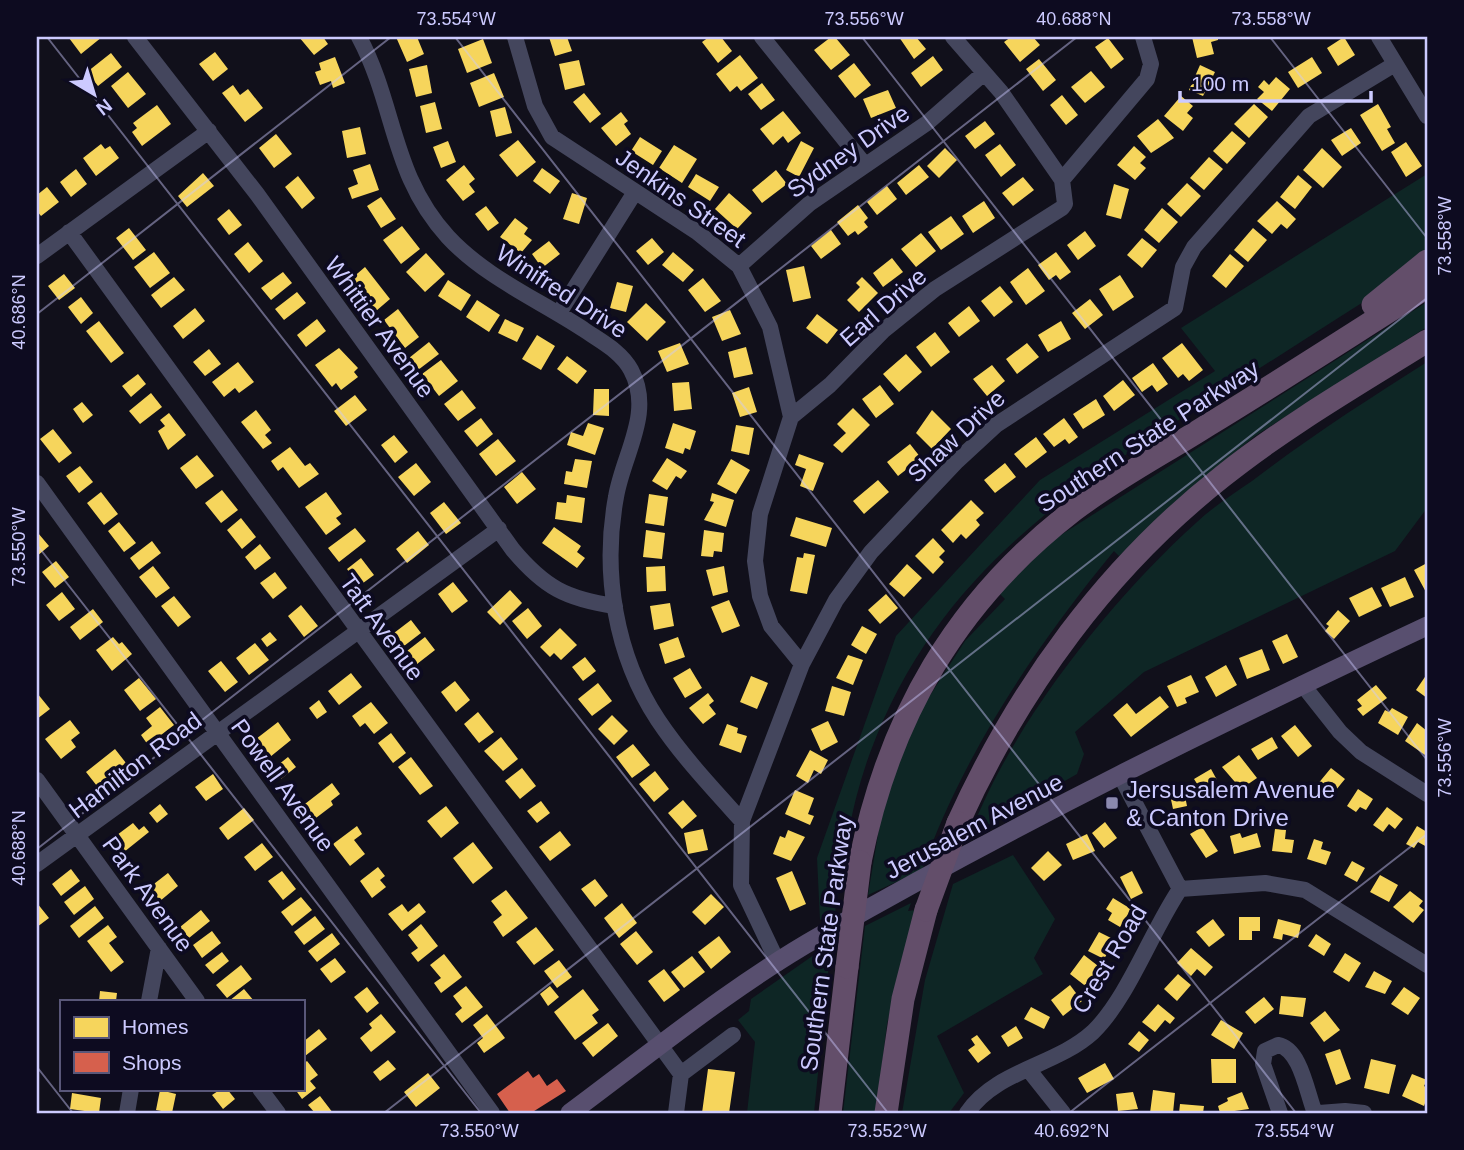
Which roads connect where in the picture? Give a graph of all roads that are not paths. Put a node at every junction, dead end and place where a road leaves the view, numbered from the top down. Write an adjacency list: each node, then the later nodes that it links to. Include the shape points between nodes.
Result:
1 (135, 37): 11 (street, Whittier Avenue)
2 (359, 37): 20 (street, Winifred Drive, via 401,162 426,210 449,239 482,266)
3 (515, 37): 14 (street, Jenkins Street, via 535,106 552,137)
4 (762, 37): 12 (street)
5 (953, 37): 9 (street)
6 (1143, 37): 13 (street, via 1151,64 1147,79)
7 (1379, 37): 8 (street)
8 (1395, 64): 10 (street); 29 (street, Shaw Drive, via 1309,116 1289,135 1194,247 1183,267 1177,304 1171,312 1016,409 957,461 856,570)
9 (984, 73): 12 (street, Sydney Drive, via 927,123); 13 (street)
10 (1427, 116)
11 (209, 131): 15 (street); 25 (street, Whittier Avenue)
12 (865, 165): 18 (street, Sydney Drive, via 809,204)
13 (1062, 180): 22 (street, Earl Drive, via 1062,208 935,289)
14 (635, 192): 18 (street, Jenkins Street); 20 (street)
15 (69, 232): 16 (street); 28 (street, Taft Avenue)
16 (37, 256)
17 (1427, 261): 23 (highway, via 1384,297 1298,353)
18 (739, 266): 22 (street, Jenkins Street, via 770,327)
19 (1427, 287): 23 (highway, Southern State Parkway)
20 (559, 313): 26 (street, Winifred Drive, via 622,357 632,370 641,398 611,528 610,581)
21 (1427, 341): 58 (highway, bridge, via 1262,446 1198,497 1092,604 1036,679 987,761 958,822 926,910 903,999)
22 (791, 417): 29 (street, via 760,514 755,561 760,596 771,626)
23 (1210, 425): 57 (highway, Southern State Parkway, bridge, via 1069,515 1009,567 932,666 896,735 871,809 860,862)
24 (37, 483): 31 (street, Powell Avenue)
25 (499, 529): 26 (street, Whittier Avenue, via 529,569 550,586 572,598); 28 (street, Hamilton Road)
26 (615, 606): 34 (street, Winifred Drive, via 644,697)
27 (1427, 626): 30 (main road, Jerusalem Avenue)
28 (358, 631): 31 (street, Hamilton Road); 47 (street, Taft Avenue)
29 (802, 664): 35 (street, Shaw Drive)
30 (1302, 684): 32 (main road, Jerusalem Avenue); 36 (street, via 1361,752)
31 (216, 733): 38 (street, Hamilton Road); 54 (street, Powell Avenue)
32 (1120, 775): 40 (street); 42 (main road, Jerusalem Avenue, via 819,936)
33 (37, 780): 38 (street, Park Avenue)
34 (714, 790): 35 (street, via 733,797); 37 (street, Winifred Drive)
35 (753, 793): 37 (street, Shaw Drive)
36 (1427, 794)
37 (742, 821): 42 (street, Shaw Drive, via 741,885)
38 (78, 837): 39 (street, Hamilton Road); 41 (street, Park Avenue)
39 (37, 864)
40 (1180, 889): 43 (street, via 1265,883 1305,890); 48 (street, Crest Road, via 1102,1022 1077,1043)
41 (159, 948): 44 (street); 45 (street, Park Avenue)
42 (778, 963): 47 (main road, Jerusalem Avenue)
43 (1427, 965)
44 (149, 1000)
45 (196, 1000)
46 (733, 1035): 49 (street)
47 (660, 1047): 49 (street, Taft Avenue); 55 (main road, Jerusalem Avenue)
48 (1028, 1069): 59 (street, Crest Road, via 998,1084); 60 (street)
49 (681, 1074): 56 (street)
50 (131, 1090): 52 (street)
51 (261, 1090): 53 (street)
52 (127, 1113)
53 (278, 1113)
54 (492, 1113)
55 (570, 1113)
56 (676, 1113)
57 (830, 1113)
58 (886, 1113)
59 (967, 1113)
60 (1063, 1113)
61 (1280, 1113): 62 (street, via 1263,1064 1265,1051 1278,1045 1289,1049 1295,1059)
62 (1317, 1113): 63 (street)
63 (1364, 1113)

